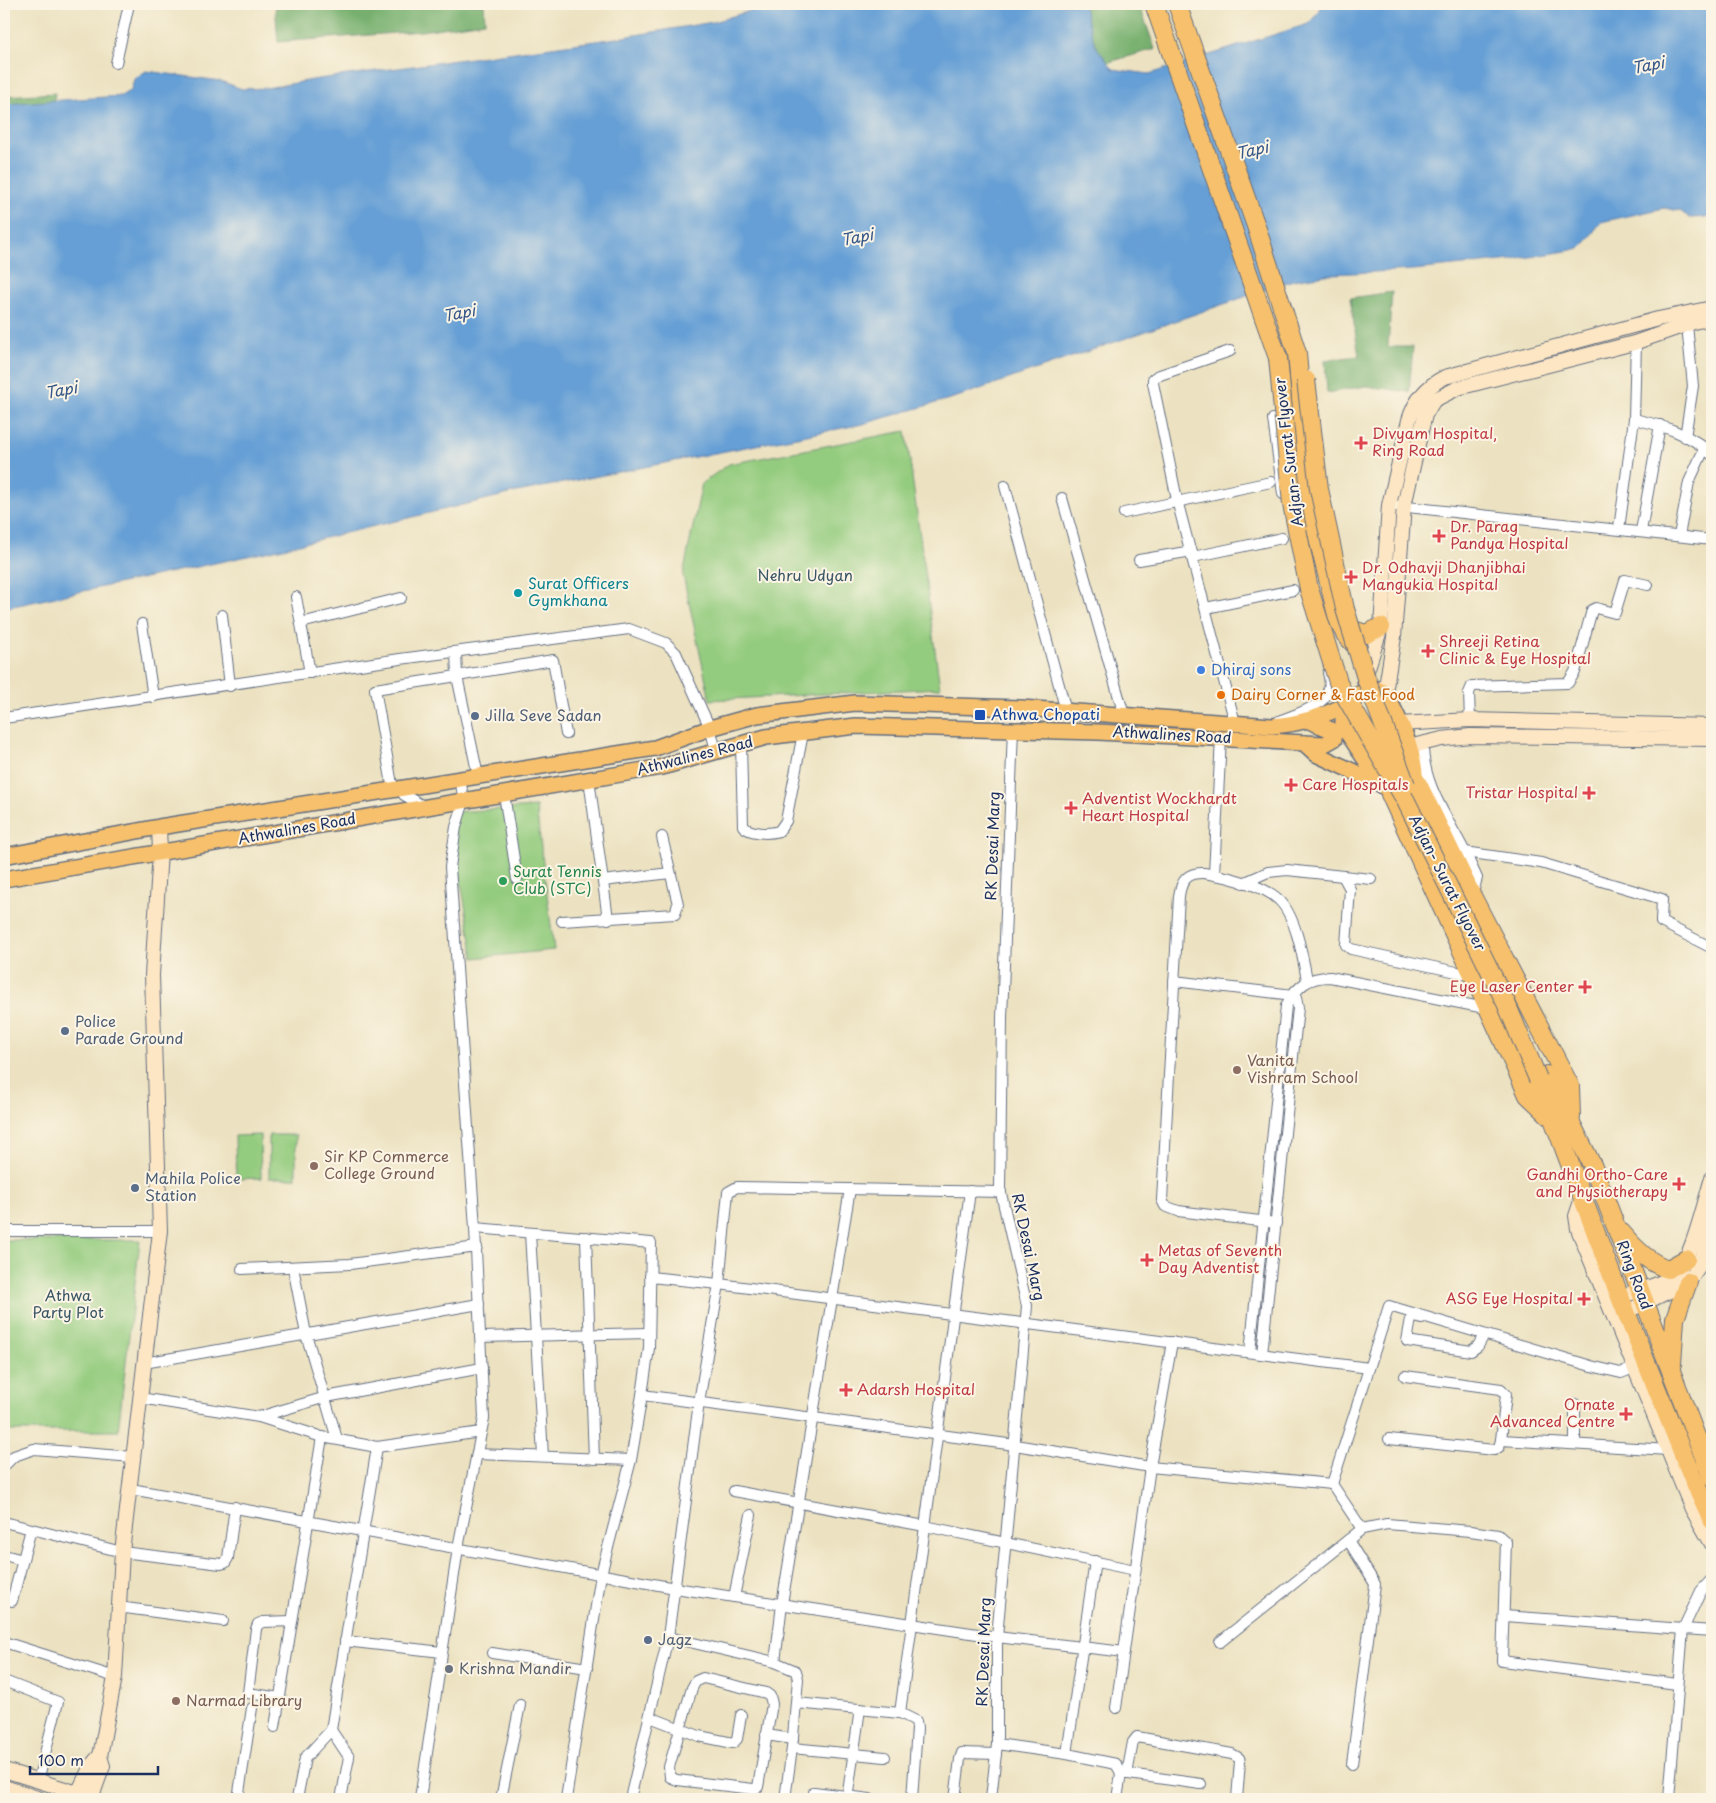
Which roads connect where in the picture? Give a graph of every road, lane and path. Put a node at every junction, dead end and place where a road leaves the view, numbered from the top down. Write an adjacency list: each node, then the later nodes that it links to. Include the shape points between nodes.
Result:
1 (129, 4): 6 (street)
2 (1154, 4): 102 (highway, Adjan- Surat Flyover, bridge, via 1278,358 1292,504 1309,589 1339,685 1410,809)
3 (1164, 4): 11 (highway)
4 (1177, 4): 11 (highway, via 1256,226)
5 (1185, 4): 102 (highway, Adjan- Surat Flyover, bridge, via 1303,338 1319,489 1345,609 1366,678 1411,799)
6 (116, 63)
7 (1712, 308): 22 (street, via 1658,319 1434,382 1413,406)
8 (1712, 319): 9 (street)
9 (1687, 325): 10 (street); 16 (street, via 1693,386)
10 (1636, 342): 14 (street); 23 (street, via 1458,388 1434,400 1425,415)
11 (1289, 347): 38 (highway, via 1308,486); 47 (highway, via 1286,354 1298,500 1342,673)
12 (1230, 351): 21 (street, via 1153,379)
13 (1273, 418): 56 (street, via 1300,588 1330,685 1320,702 1310,709)
14 (1634, 419): 15 (street); 25 (street)
15 (1660, 425): 16 (street); 26 (street)
16 (1685, 437): 17 (street)
17 (1710, 450): 27 (street, via 1689,482)
18 (1271, 482): 21 (street)
19 (1005, 486): 49 (street)
20 (1062, 498): 50 (street)
21 (1177, 500): 24 (street); 30 (street)
22 (1390, 504): 23 (street); 41 (street)
23 (1404, 506): 25 (street); 47 (street, via 1394,637)
24 (1124, 513)
25 (1620, 529): 26 (street)
26 (1641, 531): 27 (street)
27 (1679, 536): 29 (street)
28 (1282, 538): 30 (street)
29 (1712, 540)
30 (1192, 554): 31 (street); 36 (street)
31 (1139, 560)
32 (1648, 585): 52 (street, via 1626,580 1617,610 1611,613 1596,608 1592,610 1575,672 1568,683 1472,686 1469,693)
33 (1293, 590): 36 (street)
34 (296, 597): 39 (street)
35 (402, 598): 39 (street)
36 (1206, 608): 54 (street)
37 (222, 615): 46 (street)
38 (1338, 619): 41 (highway, via 1344,627 1359,633 1366,634); 43 (highway, via 1345,634)
39 (301, 623): 44 (street)
40 (142, 624): 48 (street)
41 (1381, 627): 43 (street)
42 (456, 652): 44 (street); 45 (street); 58 (street, via 629,629 646,634 666,643 676,653)
43 (1370, 662): 47 (highway)
44 (310, 673): 46 (street)
45 (457, 676): 61 (street, via 553,660); 68 (street); 73 (street, via 375,689)
46 (230, 686): 48 (street)
47 (1364, 695): 53 (main road, Athwalines Road); 55 (main road); 74 (main road, via 1343,726)
48 (153, 697): 51 (street)
49 (1066, 711): 50 (main road, Athwalines Road); 58 (main road, Athwalines Road, via 855,703 757,716)
50 (1124, 715): 54 (main road, Athwalines Road)
51 (4, 718)
52 (1470, 720): 55 (street); 57 (street)
53 (1309, 721): 56 (main road, Athwalines Road); 64 (main road, Athwalines Road, via 1334,731 1334,739 1325,744)
54 (1235, 723): 56 (main road, Athwalines Road)
55 (1399, 724): 66 (main road)
56 (1266, 725)
57 (1712, 726)
58 (710, 728): 67 (street); 68 (main road, Athwalines Road, via 655,748)
59 (1013, 730): 60 (main road, Athwalines Road, via 871,726); 62 (main road, Athwalines Road); 108 (street, RK Desai Marg, via 1002,1018)
60 (803, 733): 65 (main road, Athwalines Road, via 766,737); 65 (street, via 786,821 780,831 774,833 750,831 743,826)
61 (566, 734)
62 (1221, 738): 64 (main road, Athwalines Road); 86 (street)
63 (1712, 739): 66 (street, via 1470,736)
64 (1304, 742): 74 (main road, via 1316,754)
65 (741, 744): 67 (main road, Athwalines Road)
66 (1415, 745): 71 (main road); 83 (street, via 1426,775)
67 (716, 750): 70 (main road, Athwalines Road, via 662,767)
68 (478, 776): 69 (main road, Athwalines Road)
69 (460, 779): 72 (main road, Athwalines Road); 76 (street)
70 (589, 779): 75 (main road, Athwalines Road); 91 (street)
71 (1417, 782): 74 (main road, via 1414,795 1398,798); 93 (highway)
72 (413, 787): 73 (main road, Athwalines Road); 77 (street, via 404,795)
73 (393, 790): 78 (main road, Athwalines Road)
74 (1386, 790): 97 (highway)
75 (504, 794): 76 (main road, Athwalines Road); 89 (street)
76 (464, 801): 77 (main road, Athwalines Road); 114 (street, via 450,867)
77 (425, 807): 81 (main road, Athwalines Road)
78 (177, 824): 79 (main road, Athwalines Road); 81 (main road)
79 (159, 827): 82 (street); 84 (main road, Athwalines Road)
80 (662, 837): 85 (street)
81 (177, 850): 82 (main road, Athwalines Road)
82 (160, 852): 88 (main road, Athwalines Road); 116 (street, via 152,975)
83 (1465, 852): 93 (street, via 1477,878); 96 (street, via 1541,863 1662,899 1661,922)
84 (4, 856)
85 (670, 873): 91 (street); 94 (street, via 678,904 675,914)
86 (1214, 874): 92 (street); 99 (street, via 1195,872 1183,881 1180,888)
87 (1343, 876): 90 (street); 92 (street, via 1276,870); 97 (street, via 1350,889 1346,946 1369,954)
88 (5, 878)
89 (517, 879)
90 (1371, 879)
91 (603, 881): 94 (street)
92 (1242, 883): 98 (street, via 1272,894 1281,901 1301,946)
93 (1472, 896): 104 (highway, via 1570,1086)
94 (608, 919): 95 (street)
95 (562, 921)
96 (1712, 948)
97 (1474, 976): 101 (highway)
98 (1307, 980): 100 (street); 101 (street, via 1330,977)
99 (1174, 981): 100 (street); 110 (street, via 1162,1200 1165,1206 1178,1211)
100 (1294, 993): 110 (street, via 1286,1006); 111 (street, via 1298,1008)
101 (1490, 1009): 103 (highway, via 1528,1095)
102 (1542, 1077): 103 (highway, Ring Road); 104 (highway, Ring Road)
103 (1552, 1118): 109 (highway, Ring Road)
104 (1571, 1121): 113 (highway, Ring Road)
105 (1712, 1178): 120 (street)
106 (850, 1189): 107 (street); 125 (street, via 733,1188 726,1198); 127 (street)
107 (970, 1192): 108 (street); 130 (street)
108 (1001, 1192): 131 (street, RK Desai Marg, via 1027,1306)
109 (1582, 1198): 129 (highway, Ring Road); 144 (street, via 1576,1216 1578,1229)
110 (1262, 1221): 111 (street); 139 (street)
111 (1276, 1222): 140 (street)
112 (1712, 1223): 124 (street, via 1699,1266)
113 (1615, 1225): 120 (highway, via 1642,1255 1657,1266 1668,1269); 126 (highway, Ring Road)
114 (475, 1228): 117 (street); 119 (street)
115 (4, 1231): 116 (street)
116 (160, 1231): 141 (street)
117 (530, 1233): 118 (street); 135 (street)
118 (586, 1237): 123 (street, via 651,1244); 134 (street)
119 (477, 1246): 121 (street, via 350,1264); 128 (street)
120 (1686, 1259): 126 (street, via 1678,1272)
121 (292, 1267): 122 (street); 133 (street)
122 (242, 1269)
123 (650, 1277): 125 (street); 132 (street)
124 (1688, 1282): 126 (street); 145 (highway, via 1675,1319)
125 (719, 1284): 127 (street); 150 (street)
126 (1642, 1297): 129 (street); 145 (highway, Ring Road)
127 (832, 1298): 130 (street); 153 (street)
128 (478, 1304): 133 (street); 137 (street)
129 (1623, 1304): 178 (highway, Ring Road)
130 (954, 1314): 131 (street); 155 (street)
131 (1025, 1323): 138 (street); 161 (street, RK Desai Marg)
132 (649, 1333): 134 (street); 147 (street)
133 (306, 1334): 141 (street); 148 (street)
134 (589, 1335): 135 (street); 167 (street)
135 (536, 1336): 137 (street); 166 (street)
136 (1483, 1336): 136 (street, via 1415,1317 1411,1319 1406,1339 1408,1342 1471,1350 1477,1348); 143 (street, via 1389,1306); 144 (street, via 1621,1373)
137 (480, 1337): 142 (street)
138 (1172, 1342): 139 (street); 170 (street)
139 (1250, 1352): 140 (street)
140 (1262, 1354): 143 (street)
141 (144, 1363): 149 (street)
142 (482, 1368): 148 (street); 154 (street, via 484,1418)
143 (1369, 1368): 172 (street)
144 (1634, 1368): 163 (street)
145 (1671, 1368): 171 (highway, Ring Road)
146 (1405, 1376): 159 (street, via 1503,1391 1506,1394)
147 (642, 1395): 150 (street); 168 (street)
148 (326, 1397): 152 (street); 158 (street)
149 (140, 1398): 152 (street); 165 (street)
150 (699, 1402): 153 (street); 197 (street)
151 (1575, 1404): 160 (street)
152 (259, 1417): 156 (street)
153 (813, 1417): 155 (street); 175 (street)
154 (481, 1432): 162 (street); 164 (street)
155 (938, 1434): 161 (street); 181 (street)
156 (322, 1437): 158 (street); 179 (street)
157 (1388, 1439): 159 (street, via 1494,1450 1499,1447)
158 (337, 1440): 162 (street)
159 (1500, 1440): 160 (street)
160 (1575, 1444): 163 (street)
161 (1015, 1445): 170 (street); 186 (street, RK Desai Marg)
162 (376, 1447): 184 (street)
163 (1668, 1450): 187 (street, via 1692,1509)
164 (477, 1454): 166 (street); 188 (street)
165 (133, 1456): 169 (street, via 34,1448 14,1456); 173 (street)
166 (543, 1456): 167 (street)
167 (594, 1459): 168 (street)
168 (631, 1460): 194 (street)
169 (4, 1466)
170 (1150, 1467): 172 (street); 193 (street)
171 (1712, 1478)
172 (1332, 1484): 183 (street)
173 (131, 1489): 176 (street); 189 (street)
174 (734, 1491): 175 (street)
175 (801, 1504): 181 (street); 201 (street)
176 (235, 1507): 179 (street); 189 (street, via 228,1558 224,1564)
177 (751, 1516): 199 (street)
178 (1712, 1520)
179 (307, 1521): 184 (street); 205 (street)
180 (4, 1522): 182 (street)
181 (925, 1526): 186 (street); 206 (street)
182 (31, 1529): 189 (street); 191 (street)
183 (1362, 1529): 185 (street); 203 (street, via 1387,1524 1498,1535 1506,1542 1507,1549)
184 (363, 1531): 188 (street); 211 (street)
185 (1348, 1540): 213 (street); 242 (street, via 1375,1584)
186 (1006, 1543): 192 (street); 210 (street, RK Desai Marg)
187 (1712, 1544)
188 (458, 1548): 194 (street); 215 (street)
189 (122, 1552): 202 (street)
190 (4, 1554): 191 (street)
191 (23, 1560): 198 (street)
192 (1095, 1561): 193 (street); 214 (street)
193 (1135, 1570): 216 (street)
194 (601, 1574): 197 (street); 219 (street)
195 (1712, 1579): 207 (street, via 1701,1591)
196 (4, 1587): 198 (street)
197 (675, 1588): 199 (street); 209 (street)
198 (15, 1590): 200 (street)
199 (734, 1597): 201 (street)
200 (12, 1601)
201 (782, 1604): 206 (street); 218 (street)
202 (118, 1607): 204 (street); 220 (street)
203 (1504, 1616): 207 (street); 222 (street, via 1502,1662)
204 (223, 1621)
205 (292, 1621): 223 (street); 223 (street, via 263,1622 256,1629 248,1692)
206 (912, 1624): 210 (street); 229 (street)
207 (1682, 1629): 208 (street); 222 (street)
208 (1712, 1631)
209 (668, 1637): 218 (street); 231 (street)
210 (997, 1637): 214 (street); 237 (street, RK Desai Marg)
211 (346, 1641): 215 (street); 234 (street)
212 (4, 1642): 220 (street)
213 (1220, 1642)
214 (1082, 1647): 216 (street); 238 (street)
215 (442, 1652): 256 (street)
216 (1124, 1652): 227 (street)
217 (492, 1653): 219 (street)
218 (775, 1662): 224 (street, via 796,1671)
219 (587, 1668): 258 (street)
220 (115, 1677): 240 (street)
221 (4, 1681): 245 (street, via 58,1702)
222 (1677, 1684): 267 (street)
223 (280, 1698): 232 (street)
224 (796, 1703): 228 (street); 236 (street)
225 (520, 1705): 257 (street)
226 (252, 1708): 253 (street)
227 (1116, 1708)
228 (860, 1709): 229 (street); 239 (street)
229 (900, 1713): 262 (street, via 916,1721)
230 (741, 1715): 233 (street, via 737,1739 733,1743)
231 (650, 1717): 233 (street); 259 (street)
232 (275, 1727)
233 (681, 1729): 235 (street, via 693,1684 708,1678 768,1694 772,1704); 235 (street, via 669,1767 670,1777 754,1789 760,1780)
234 (331, 1730): 254 (street, via 305,1758); 255 (street, via 349,1757)
235 (766, 1735): 236 (street)
236 (793, 1744): 239 (street); 260 (street)
237 (996, 1749): 238 (street); 263 (street, via 962,1753); 264 (street, RK Desai Marg)
238 (1067, 1754): 244 (street, via 1112,1762)
239 (854, 1755): 241 (street); 250 (street)
240 (100, 1756): 249 (street, via 93,1762); 252 (street, via 103,1766)
241 (885, 1758)
242 (1352, 1764)
243 (4, 1770): 245 (street)
244 (1124, 1773): 246 (street); 265 (street); 266 (street, via 1137,1737 1232,1754 1240,1761)
245 (38, 1781): 249 (street)
246 (1201, 1784)
247 (4, 1787): 251 (street)
248 (814, 1792): 250 (street)
249 (76, 1797): 252 (street)
250 (847, 1798): 261 (street)
251 (40, 1799)
252 (93, 1799)
253 (238, 1799)
254 (297, 1799)
255 (341, 1799)
256 (420, 1799)
257 (501, 1799)
258 (566, 1799)
259 (630, 1799)
260 (785, 1799)
261 (870, 1799)
262 (912, 1799)
263 (955, 1799)
264 (991, 1799)
265 (1117, 1799)
266 (1237, 1799)
267 (1669, 1799)

